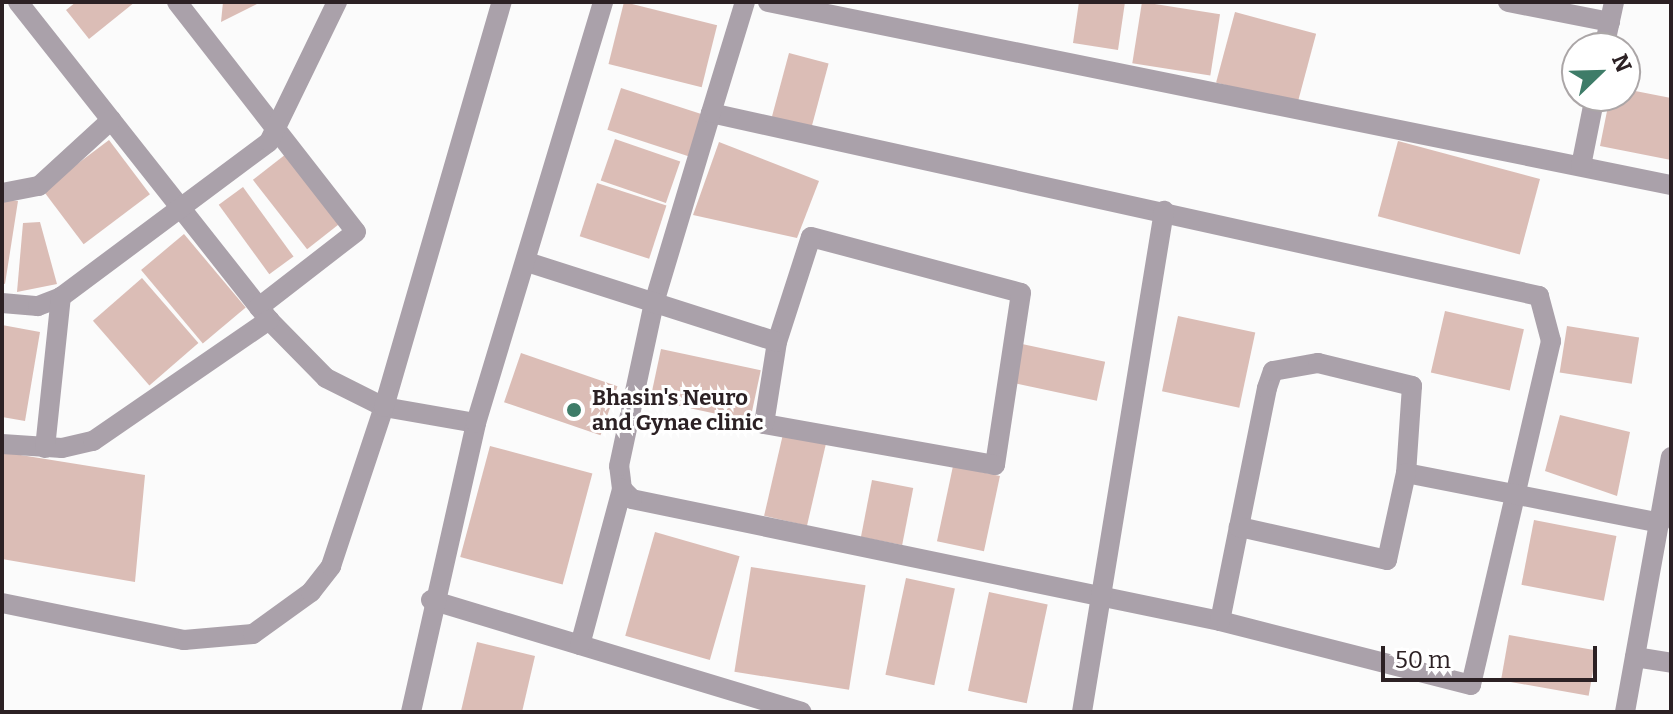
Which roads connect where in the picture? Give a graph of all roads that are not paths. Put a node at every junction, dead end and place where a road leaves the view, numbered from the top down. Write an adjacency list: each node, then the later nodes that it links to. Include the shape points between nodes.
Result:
1 (18, 2): 13 (street)
2 (177, 2): 14 (street)
3 (337, 2): 14 (street)
4 (502, 2): 26 (street)
5 (603, 2): 20 (street)
6 (745, 2): 12 (street)
7 (768, 2): 15 (street)
8 (1508, 2): 9 (street)
9 (1612, 12): 10 (street)
10 (1608, 32)
11 (1592, 112): 15 (street)
12 (711, 113): 19 (street); 23 (street)
13 (111, 120): 17 (street, via 39,186); 18 (street)
14 (277, 130): 18 (street); 24 (street, via 356,232)
15 (1581, 166): 16 (street)
16 (1671, 185)
17 (2, 193)
18 (178, 204): 21 (street); 24 (street)
19 (1164, 211): 33 (street, via 1539,296 1551,341); 36 (street)
20 (527, 262): 23 (street); 27 (street)
21 (61, 297): 22 (street, via 38,306); 29 (street)
22 (2, 303)
23 (654, 303): 25 (street); 32 (street, via 619,466)
24 (264, 314): 26 (street, via 326,378); 29 (street, via 121,427 93,441)
25 (777, 342): 25 (street, via 811,237 1021,293 995,465 764,424)
26 (384, 407): 27 (street); 38 (street, via 331,566 285,616 253,634 184,640)
27 (476, 423): 37 (street)
28 (2, 444): 29 (street)
29 (45, 448)
30 (1671, 457): 34 (street)
31 (1406, 473): 33 (street); 35 (street, via 1387,560); 35 (street, via 1412,386 1318,363 1283,364 1267,388)
32 (622, 489): 36 (street, via 648,503); 40 (street)
33 (1518, 495): 34 (street); 39 (street, via 1471,685)
34 (1660, 523): 41 (street)
35 (1239, 527): 39 (street)
36 (1098, 595): 39 (street); 45 (street)
37 (431, 600): 40 (street); 43 (street)
38 (2, 603)
39 (1220, 621)
40 (580, 645): 44 (street)
41 (1635, 657): 42 (street); 46 (street)
42 (1671, 663)
43 (411, 712)
44 (801, 712)
45 (1082, 712)
46 (1625, 712)

